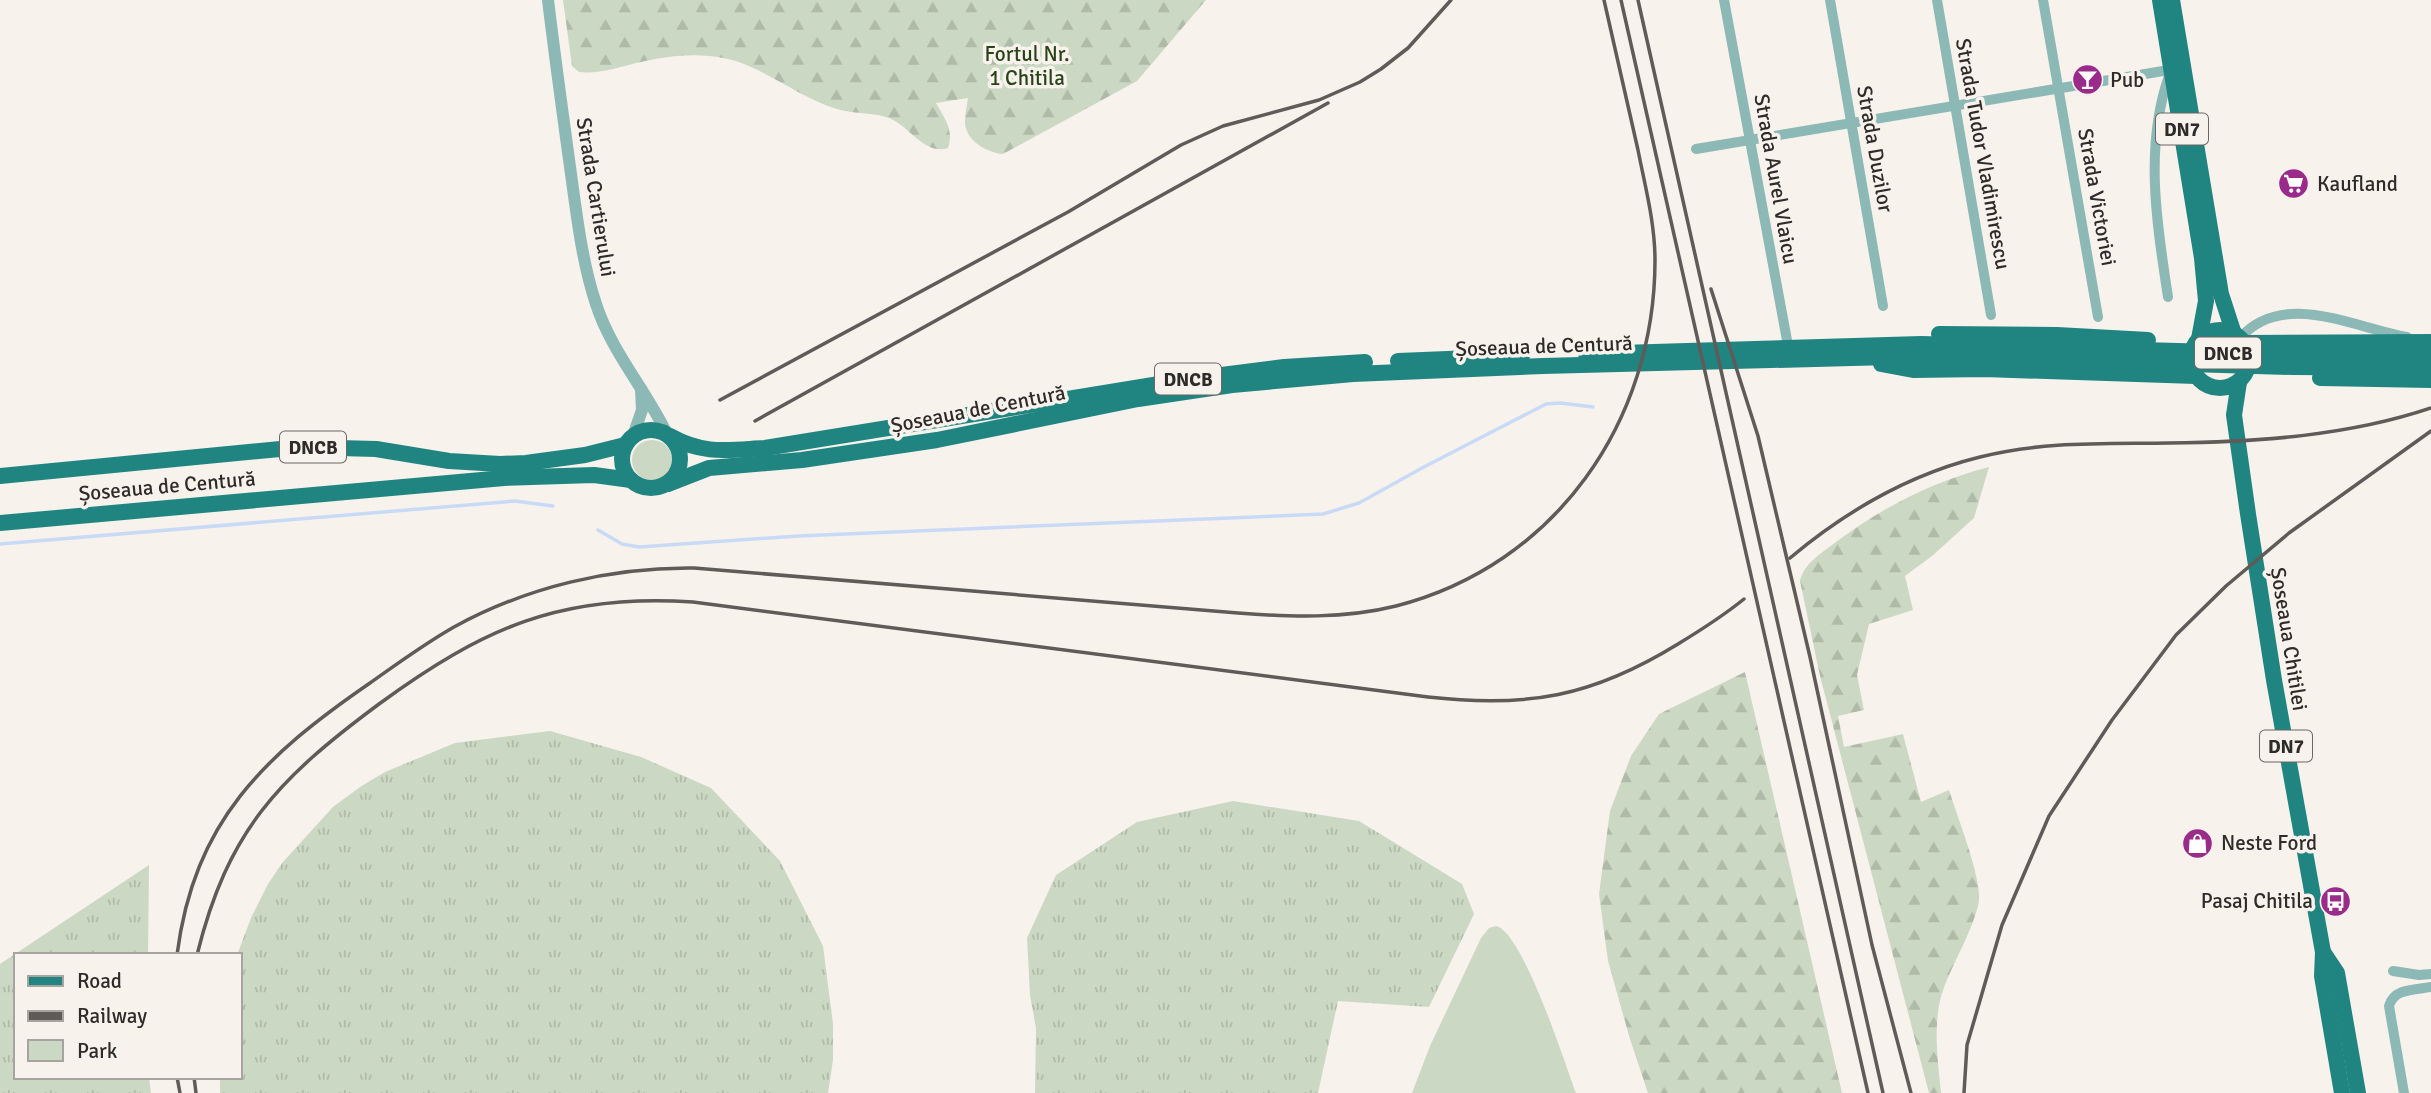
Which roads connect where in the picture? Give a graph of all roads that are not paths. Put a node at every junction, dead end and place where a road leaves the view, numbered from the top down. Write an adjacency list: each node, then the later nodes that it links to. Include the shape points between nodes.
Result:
1 (548, 0): 31 (street, Strada Cartierului, via 588,278 607,330)
2 (1724, 0): 12 (street, Strada Aurel Vlaicu)
3 (1830, 0): 11 (street, Strada Duzilor)
4 (1937, 0): 10 (street, Strada Tudor Vladimirescu)
5 (2043, 0): 9 (street, Strada Victoriei)
6 (2160, 0): 8 (main road, DN7)
7 (2172, 0): 8 (main road, DN7)
8 (2178, 68): 9 (street); 14 (street, via 2163,93 2155,161); 19 (main road, DN7, via 2221,294); 20 (main road, DN7, via 2206,302)
9 (2058, 88): 10 (street); 17 (street, Strada Victoriei)
10 (1956, 107): 11 (street); 16 (street, Strada Tudor Vladimirescu)
11 (1851, 124): 12 (street); 15 (street, Strada Duzilor)
12 (1749, 140): 13 (street); 25 (street, Strada Aurel Vlaicu)
13 (1696, 149)
14 (2168, 297)
15 (1883, 306)
16 (1991, 315)
17 (2098, 317)
18 (2431, 336): 19 (street, via 2413,337 2289,313 2262,319)
19 (2239, 338): 20 (main road, via 2220,330); 21 (main road); 28 (main road, DN7, via 2249,356)
20 (2198, 341): 22 (main road, via 1924,334 1894,337); 30 (main road, DN7, via 2191,362)
21 (2431, 342)
22 (1849, 352): 23 (main road, Șoseaua de Centură / DNCB); 25 (main road, Șoseaua de Centură / DNCB); 30 (main road, via 1913,370 2175,374)
23 (2025, 354): 24 (main road, Șoseaua de Centură / DNCB); 27 (main road, Șoseaua de Centură / DNCB, via 2292,367)
24 (2431, 355)
25 (1799, 357): 26 (main road, Șoseaua de Centură / DNCB)
26 (1446, 364): 33 (main road, Șoseaua de Centură / DNCB, via 1247,371 765,448 708,451); 37 (main road, Șoseaua de Centură / DNCB, via 1138,399 937,440 709,468)
27 (2431, 368)
28 (2242, 379): 29 (main road); 30 (main road, via 2227,388); 32 (main road, Șoseaua Chitilei / DN7)
29 (2431, 380)
30 (2203, 381): 32 (main road)
31 (640, 389): 33 (street, Strada Cartierului); 34 (street, via 642,410)
32 (2234, 415): 42 (main road, Șoseaua Chitilei / DN7, via 2323,952 2322,976)
33 (669, 435): 34 (main road, Șoseaua de Centură / DNCB, via 645,430); 37 (main road, via 681,460)
34 (629, 441): 35 (main road, Șoseaua de Centură / DNCB, via 585,455 526,463 301,447); 36 (main road, via 621,460)
35 (0, 476)
36 (631, 481): 37 (main road, Șoseaua de Centură / DNCB, via 651,489); 38 (main road, Șoseaua de Centură / DNCB, via 566,474)
37 (668, 484)
38 (0, 523)
39 (2393, 971): 40 (street)
40 (2431, 974)
41 (2431, 987): 45 (street, via 2399,993 2389,1006)
42 (2334, 1002): 43 (main road, Șoseaua Chitilei / DN7); 44 (main road, Șoseaua Chitilei / DN7)
43 (2342, 1093)
44 (2358, 1093)
45 (2404, 1093)

